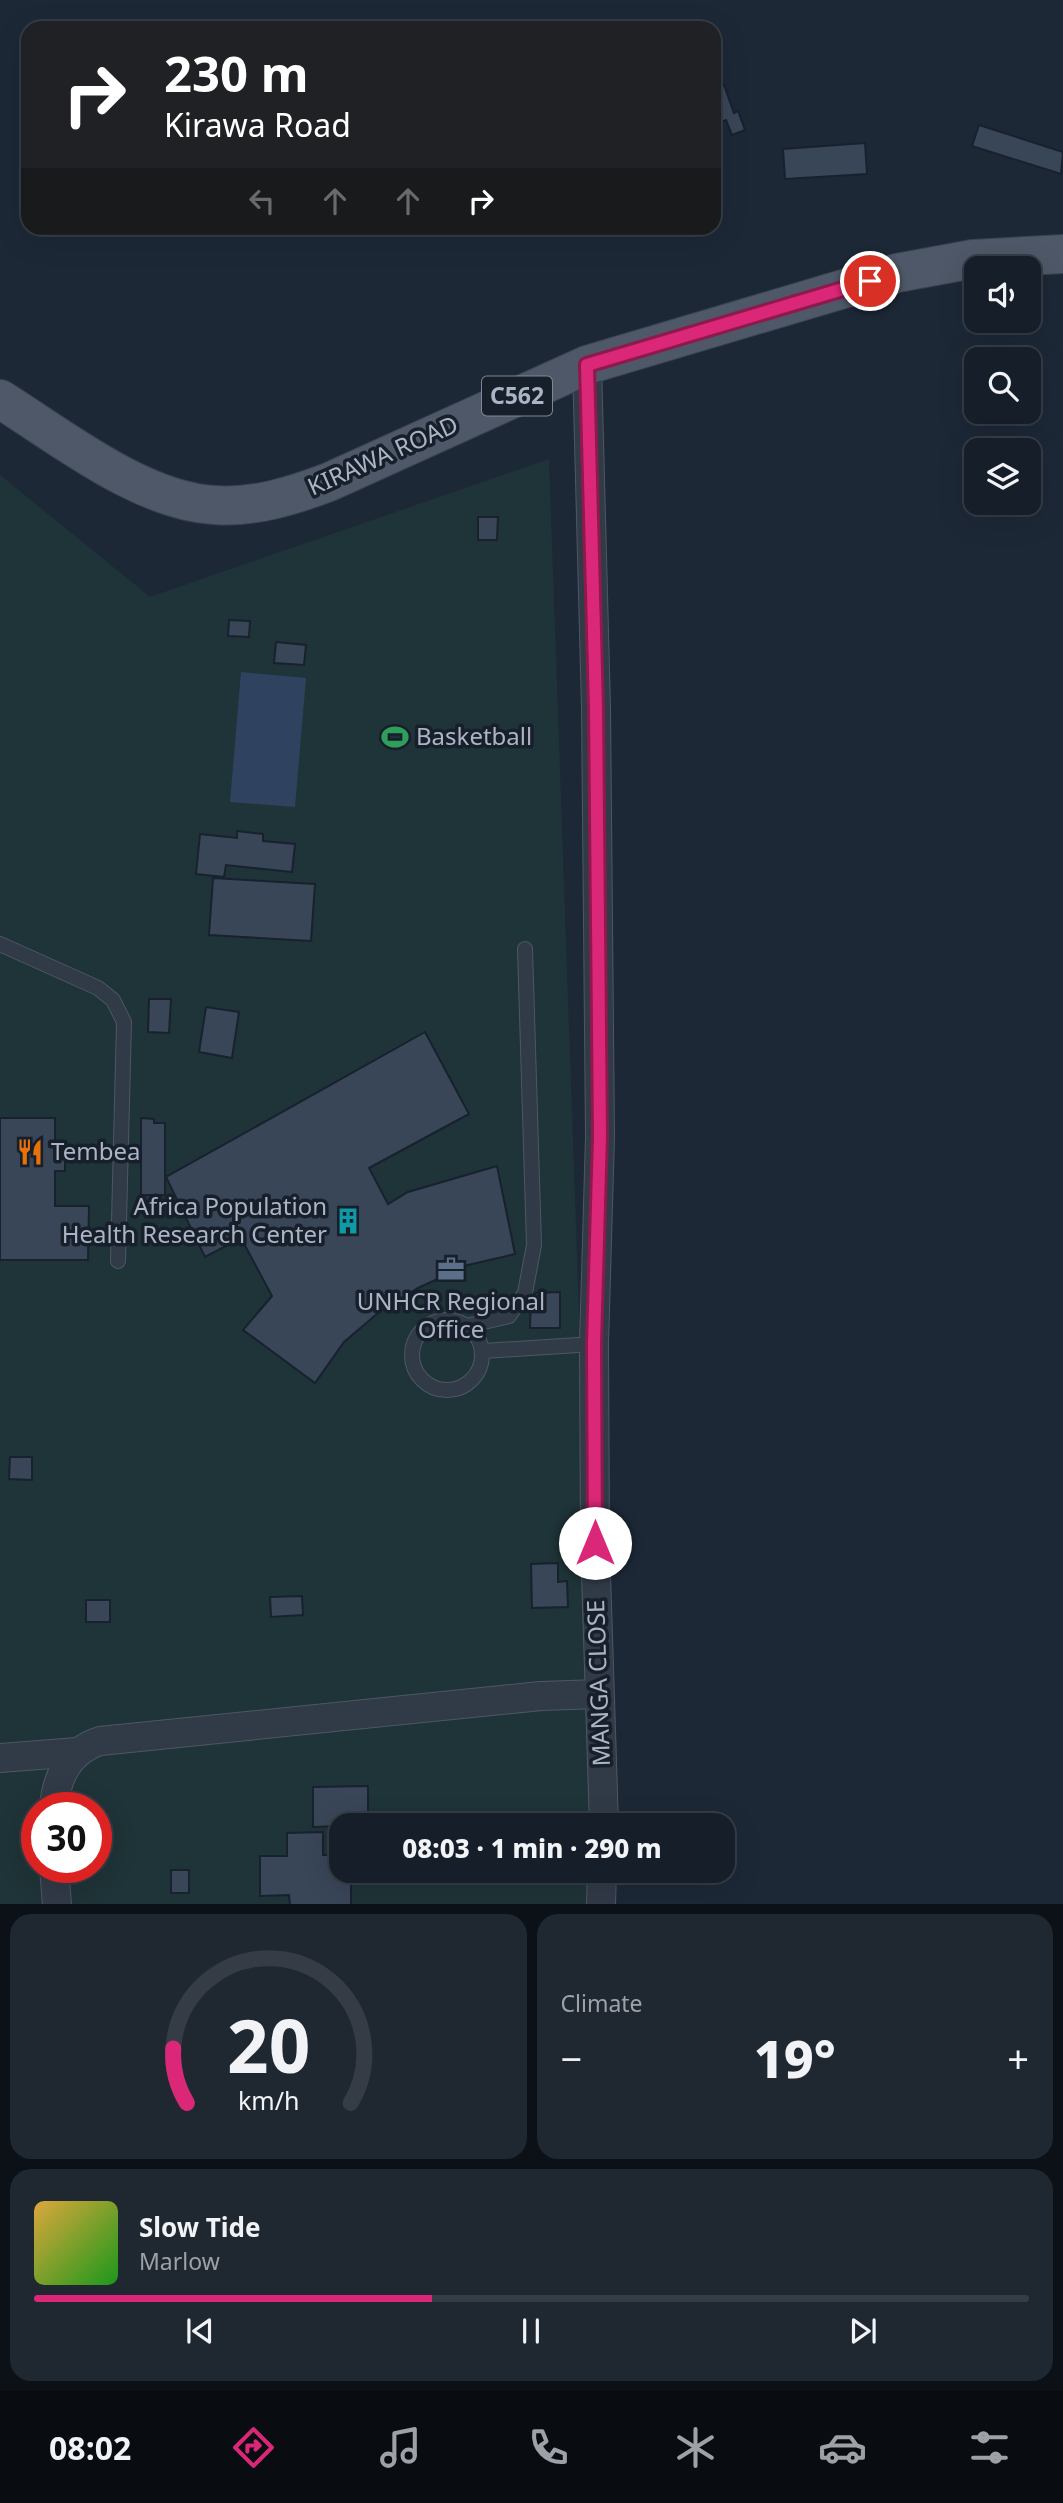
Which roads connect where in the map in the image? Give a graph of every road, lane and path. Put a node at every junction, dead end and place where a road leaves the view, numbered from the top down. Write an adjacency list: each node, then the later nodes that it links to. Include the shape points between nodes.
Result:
1 (1063, 254): 2 (main road, KIRAWA ROAD / C562, via 974,259 897,273)
2 (587, 365): 3 (main road, KIRAWA ROAD / C562, via 329,482 291,497 250,504 202,504 142,486); 8 (street, MANGA CLOSE, via 600,1136)
3 (0, 399)
4 (0, 944): 6 (lane, via 98,988 113,1000 124,1022)
5 (525, 949): 7 (lane, via 534,1245 524,1293 509,1316)
6 (118, 1261)
7 (466, 1326): 9 (lane, via 480,1339); 9 (lane, via 450,1319 426,1326 412,1346 414,1371 433,1388 457,1390 477,1374)
8 (594, 1344): 9 (lane); 10 (street, MANGA CLOSE)
9 (483, 1351)
10 (599, 1694): 11 (street, via 124,1738 100,1741); 14 (street, MANGA CLOSE)
11 (77, 1752): 12 (street); 13 (street)
12 (0, 1758)
13 (55, 1792)
14 (604, 1813)
15 (55, 1883): 17 (street)
16 (602, 1883): 18 (street)
17 (57, 1904)
18 (601, 1904)

